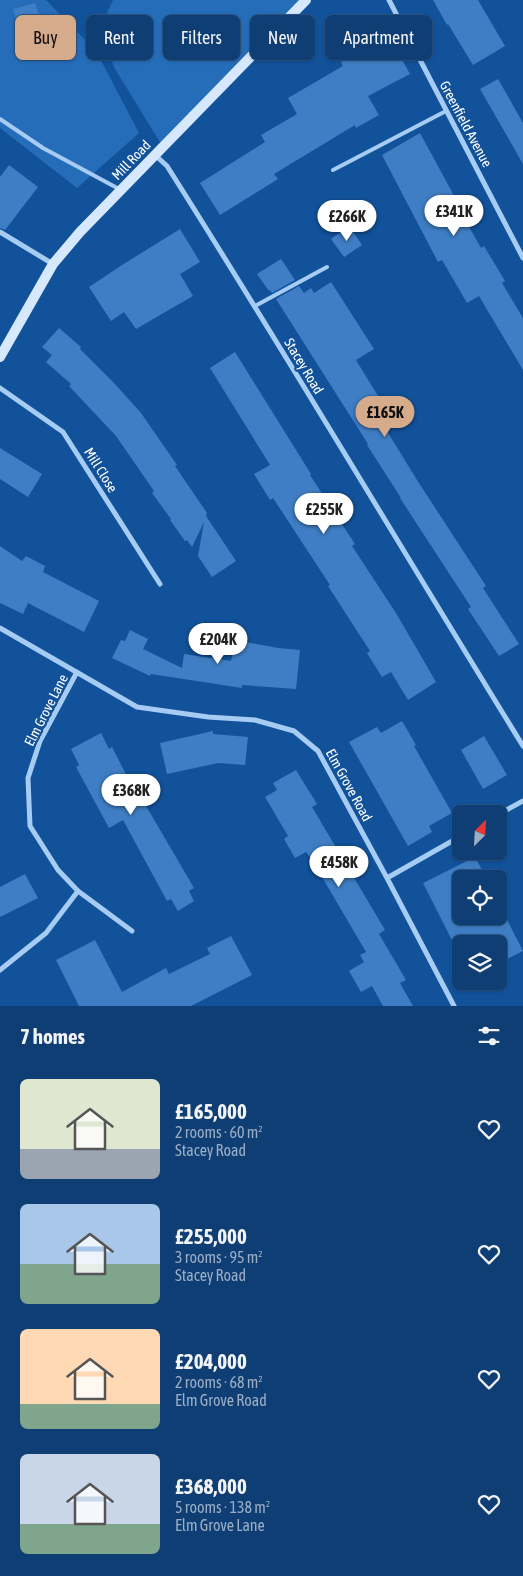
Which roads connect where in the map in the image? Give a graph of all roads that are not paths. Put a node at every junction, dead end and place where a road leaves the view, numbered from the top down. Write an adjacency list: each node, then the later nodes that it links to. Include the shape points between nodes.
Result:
1 (306, 0): 5 (street, Mill Road)
2 (389, 0): 3 (street, Greenfield Avenue)
3 (446, 111): 6 (lane); 9 (street, Greenfield Avenue)
4 (0, 119): 7 (lane, via 43,148)
5 (156, 155): 7 (street, Mill Road); 12 (street, Stacey Road, via 167,166)
6 (333, 170)
7 (121, 190): 10 (street, Mill Road)
8 (0, 232): 10 (street)
9 (523, 258)
10 (53, 264): 13 (street, Mill Road)
11 (328, 267): 12 (lane)
12 (255, 306): 18 (street, Stacey Road)
13 (0, 357)
14 (0, 388): 15 (street, Mill Close, via 63,432)
15 (160, 584)
16 (0, 628): 17 (street, Elm Grove Road)
17 (77, 672): 22 (street, Elm Grove Road, via 137,707 208,718 255,720 294,731 318,751); 23 (street, Elm Grove Lane, via 40,741 28,778 30,826 58,870)
18 (523, 746)
19 (523, 800): 20 (street)
20 (508, 809)
21 (452, 841): 22 (street)
22 (387, 878): 26 (street, Elm Grove Road)
23 (78, 891): 24 (street, Elm Grove Lane); 25 (street, via 46,933)
24 (132, 931)
25 (0, 970)
26 (454, 1006)

